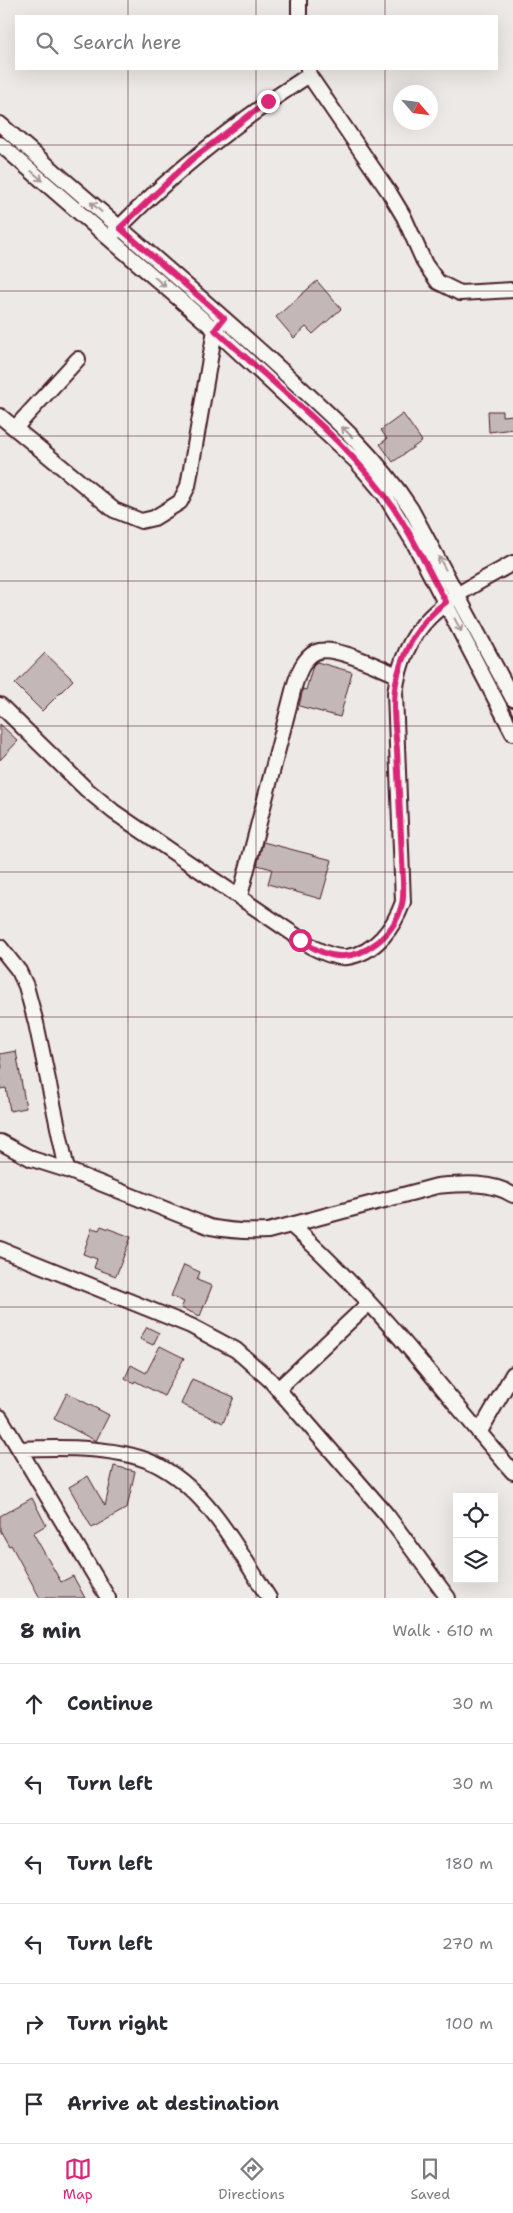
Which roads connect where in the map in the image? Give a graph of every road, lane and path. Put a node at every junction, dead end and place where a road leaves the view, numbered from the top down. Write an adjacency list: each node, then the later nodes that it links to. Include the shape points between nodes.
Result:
1 (299, 0): 2 (street)
2 (299, 15)
3 (309, 72): 6 (street, via 191,160); 8 (street, via 389,192 425,264 438,282 460,293)
4 (0, 124): 6 (street, one-way to 4)
5 (0, 144): 7 (street, one-way to 7)
6 (120, 228): 7 (street); 9 (street)
7 (109, 238): 10 (street, one-way to 10)
8 (513, 290)
9 (224, 318): 10 (street); 15 (street, one-way to 9, via 396,485 337,421)
10 (215, 330): 13 (street, via 188,486 180,502 154,518 141,521 114,510); 16 (street, via 362,468 398,516)
11 (78, 359): 13 (street)
12 (0, 416): 13 (street)
13 (15, 428)
14 (513, 562): 15 (street)
15 (458, 594): 16 (street); 18 (street)
16 (446, 602): 17 (street, via 424,621 404,655); 20 (street, one-way to 20)
17 (397, 675): 21 (street, via 326,650 308,658 294,687); 21 (street, via 395,725 403,902 385,936 366,950 348,957 331,955 307,944)
18 (513, 699)
19 (0, 705): 21 (street, via 86,790)
20 (513, 733)
21 (240, 896)
22 (0, 947): 24 (street, via 26,986)
23 (0, 1142): 24 (street, via 32,1159)
24 (67, 1170): 26 (street, via 210,1227 249,1232)
25 (513, 1195): 26 (street, via 485,1185 437,1186)
26 (291, 1225): 28 (street)
27 (0, 1249): 30 (street, via 191,1326 236,1350)
28 (369, 1303): 30 (street); 32 (street)
29 (513, 1374): 32 (street)
30 (278, 1389): 37 (street, via 387,1515)
31 (0, 1417): 33 (street)
32 (479, 1433): 34 (street)
33 (19, 1449): 35 (street); 36 (street, via 58,1447 129,1454 161,1466 187,1486 214,1514)
34 (513, 1472)
35 (108, 1598)
36 (269, 1598)
37 (448, 1598)

